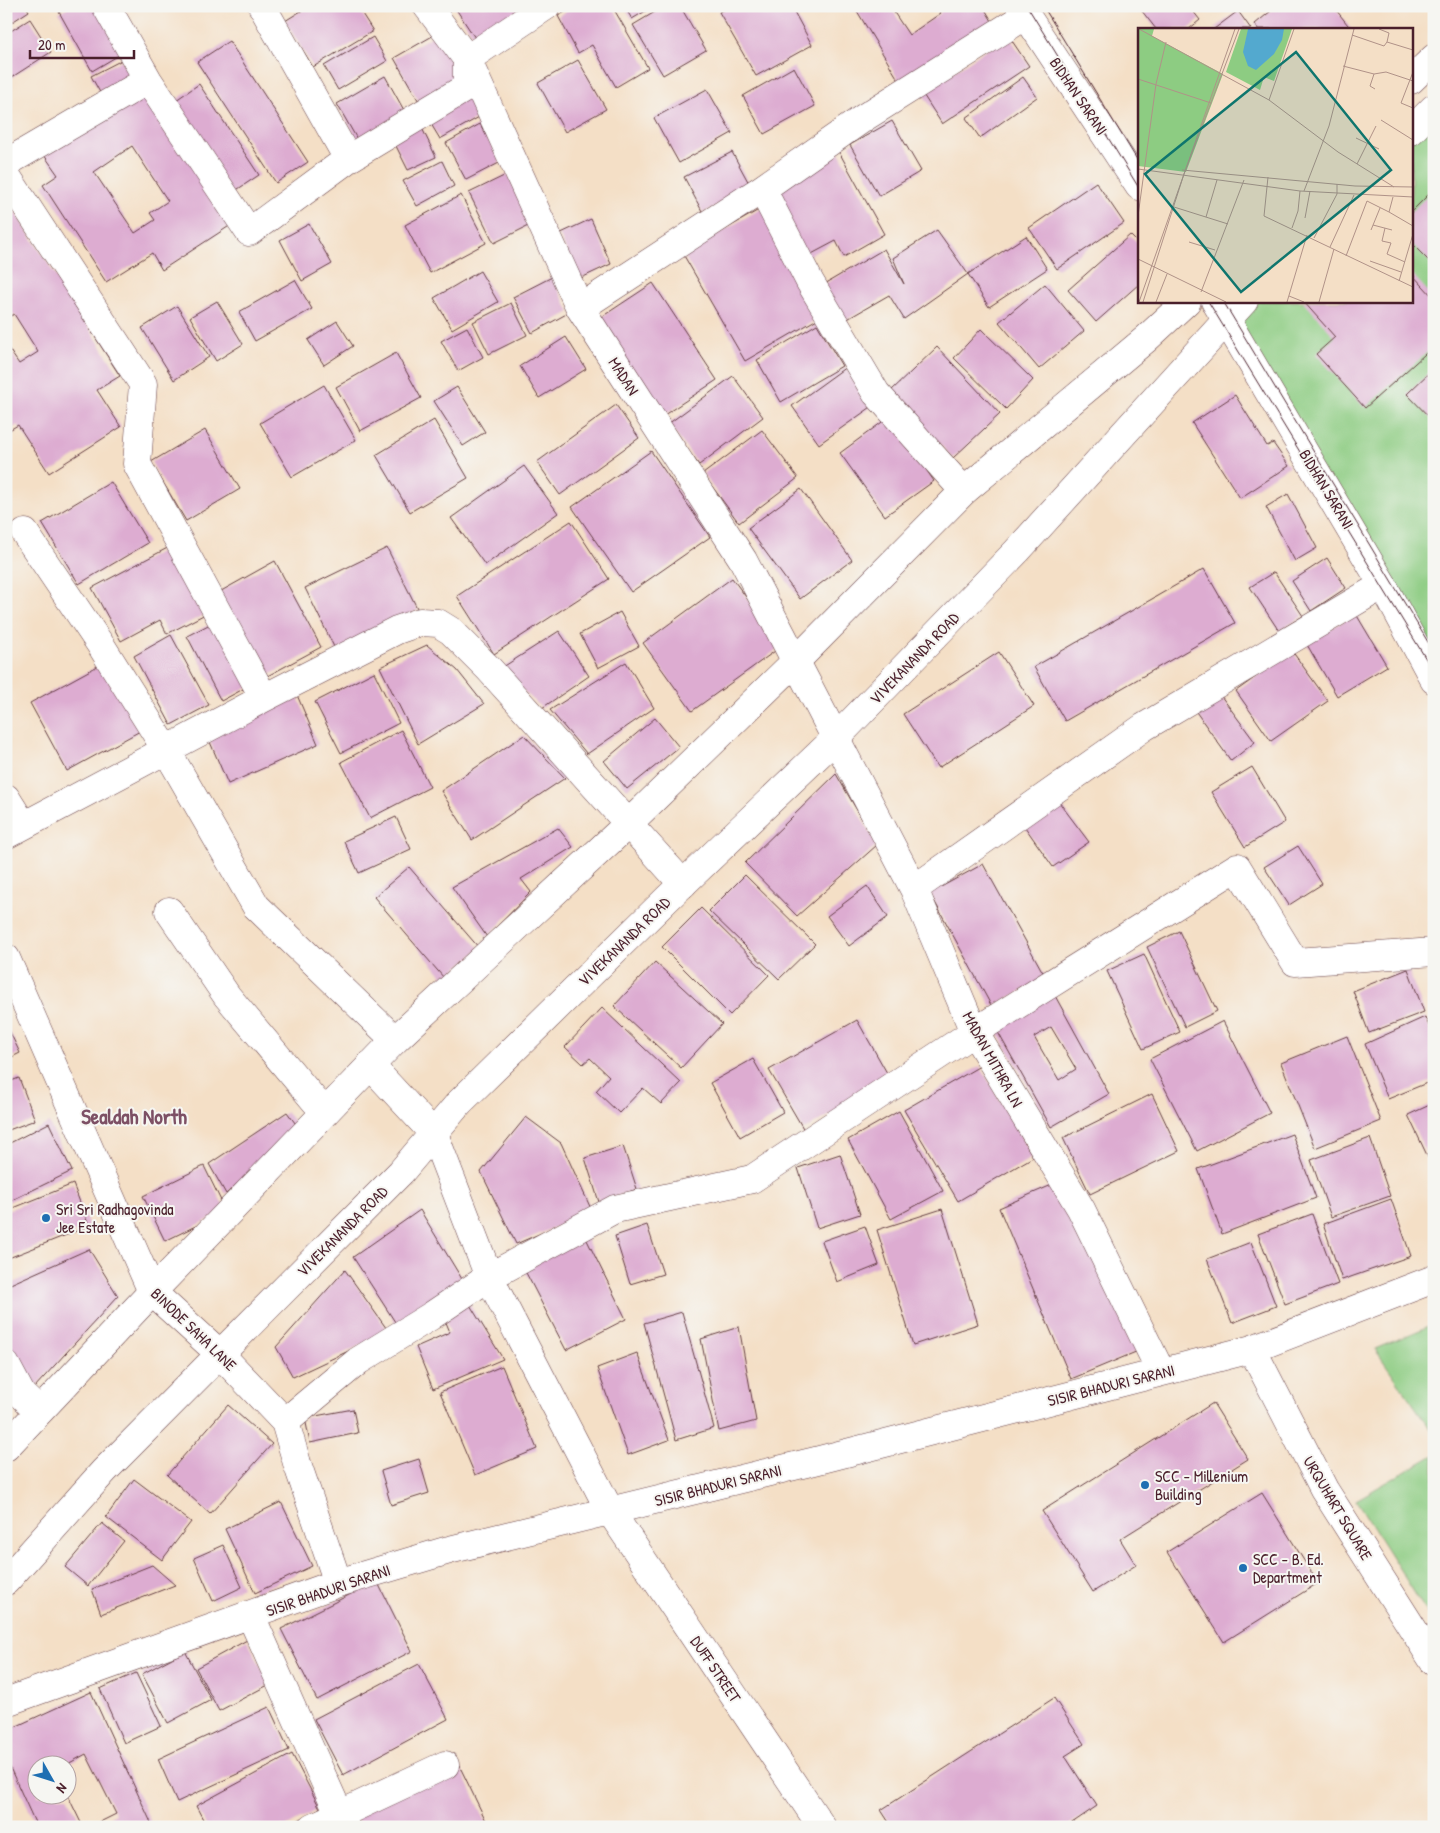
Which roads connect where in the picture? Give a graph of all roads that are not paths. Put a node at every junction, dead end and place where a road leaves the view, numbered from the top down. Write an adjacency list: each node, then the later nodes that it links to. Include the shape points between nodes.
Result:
1 (106, 6): 9 (street)
2 (262, 6): 12 (street)
3 (427, 6): 7 (street, MADAN)
4 (546, 6): 7 (street)
5 (1023, 11): 15 (street, BIDHAN SARANI); 16 (street)
6 (1434, 58): 8 (street)
7 (467, 59): 12 (street, via 466,87); 18 (street, MADAN)
8 (1412, 79)
9 (148, 80): 12 (street, via 248,232); 13 (street)
10 (1434, 108): 11 (street)
11 (1412, 130)
12 (348, 159)
13 (6, 163)
14 (6, 175): 25 (street, via 143,384 136,464)
15 (1138, 184)
16 (762, 189): 18 (street); 20 (street, via 810,282 876,393)
17 (1186, 302): 20 (street)
18 (580, 308): 23 (street, MADAN, via 743,560)
19 (1228, 308): 22 (street, BIDHAN SARANI); 26 (street, VIVEKANANDA ROAD, via 1017,551)
20 (964, 491): 23 (street)
21 (25, 533): 27 (street)
22 (1383, 585): 24 (street, BIDHAN SARANI); 32 (street, via 1144,727)
23 (795, 662): 26 (street, MADAN); 29 (street)
24 (1434, 680)
25 (264, 698): 27 (street); 29 (street, via 397,630 420,622 438,623 452,631 489,669)
26 (835, 739): 31 (street, VIVEKANANDA ROAD); 32 (street, MADAN MITHRA LN)
27 (167, 751): 30 (street); 37 (street, via 256,906)
28 (6, 798): 30 (street)
29 (628, 824): 31 (street); 37 (street)
30 (15, 830)
31 (683, 884): 40 (street, VIVEKANANDA ROAD, via 459,1103)
32 (914, 889): 36 (street, MADAN MITHRA LN)
33 (169, 911): 39 (street, via 227,996)
34 (1434, 952): 36 (street, via 1295,962 1237,867)
35 (6, 958): 43 (street, BINODE SAHA LANE)
36 (974, 1032): 41 (street, via 752,1179 615,1209); 47 (street, MADAN MITHRA LN, via 1081,1209)
37 (395, 1040): 38 (street)
38 (370, 1065): 39 (street); 40 (street)
39 (327, 1110): 43 (street)
40 (434, 1134): 41 (street, DUFF STREET); 45 (street, VIVEKANANDA ROAD, via 401,1172)
41 (489, 1277): 49 (street, via 358,1361); 51 (street, DUFF STREET)
42 (1434, 1279): 44 (street, SISIR BHADURI SARANI)
43 (152, 1292): 45 (street, BINODE SAHA LANE); 48 (street)
44 (1252, 1349): 47 (street, SISIR BHADURI SARANI); 55 (street, URQUHART SQUARE, via 1324,1489)
45 (219, 1353): 49 (street, BINODE SAHA LANE); 52 (street, VIVEKANANDA ROAD, via 104,1471)
46 (6, 1365): 48 (street, via 22,1395)
47 (1162, 1372): 51 (street, SISIR BHADURI SARANI)
48 (39, 1411): 50 (street)
49 (285, 1422): 53 (street, BINODE SAHA LANE)
50 (6, 1447)
51 (610, 1511): 53 (street, SISIR BHADURI SARANI, via 449,1550); 60 (street, DUFF STREET)
52 (6, 1581)
53 (338, 1583): 54 (street, SISIR BHADURI SARANI)
54 (251, 1616): 56 (street, SISIR BHADURI SARANI); 58 (street)
55 (1434, 1662)
56 (6, 1702)
57 (445, 1765): 58 (street)
58 (342, 1821): 59 (street)
59 (312, 1827)
60 (822, 1827)

